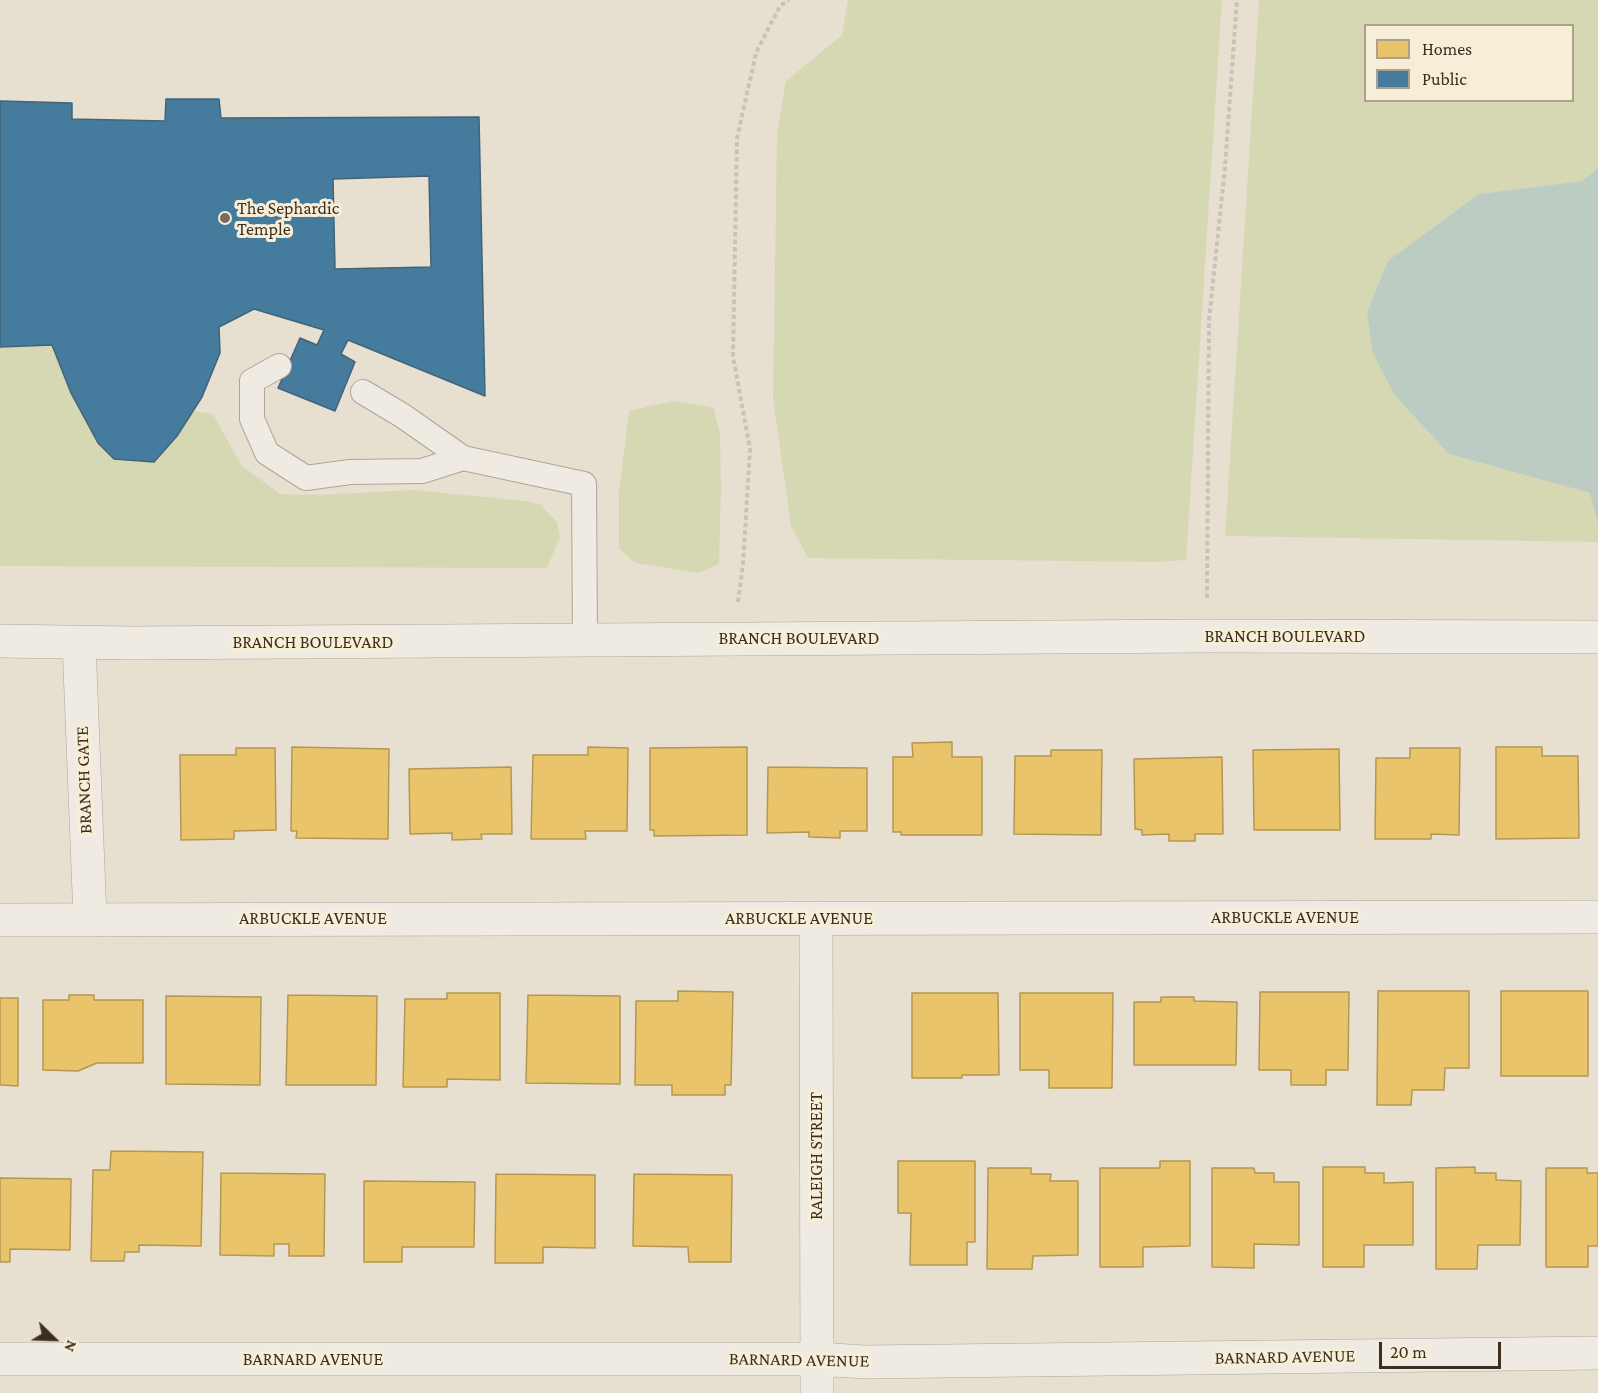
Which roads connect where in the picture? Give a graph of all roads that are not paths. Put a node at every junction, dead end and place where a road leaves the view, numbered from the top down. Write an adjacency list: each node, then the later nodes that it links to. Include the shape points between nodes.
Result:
1 (279, 366): 3 (lane, via 252,381 252,419 267,453 306,478 350,472 422,471)
2 (363, 392): 3 (lane)
3 (464, 458): 5 (lane, via 584,484)
4 (1598, 637): 5 (street, BRANCH BOULEVARD)
5 (585, 640): 7 (street, BRANCH BOULEVARD)
6 (0, 641): 7 (street, BRANCH BOULEVARD)
7 (80, 643): 9 (street, BRANCH GATE)
8 (1598, 917): 10 (street, ARBUCKLE AVENUE)
9 (90, 918): 10 (street, ARBUCKLE AVENUE); 11 (street, ARBUCKLE AVENUE)
10 (816, 918): 14 (street, RALEIGH STREET)
11 (0, 920)
12 (1598, 1353): 14 (street, BARNARD AVENUE, via 865,1362)
13 (0, 1359): 14 (street, BARNARD AVENUE)
14 (817, 1359): 15 (street, RALEIGH STREET)
15 (817, 1393)

